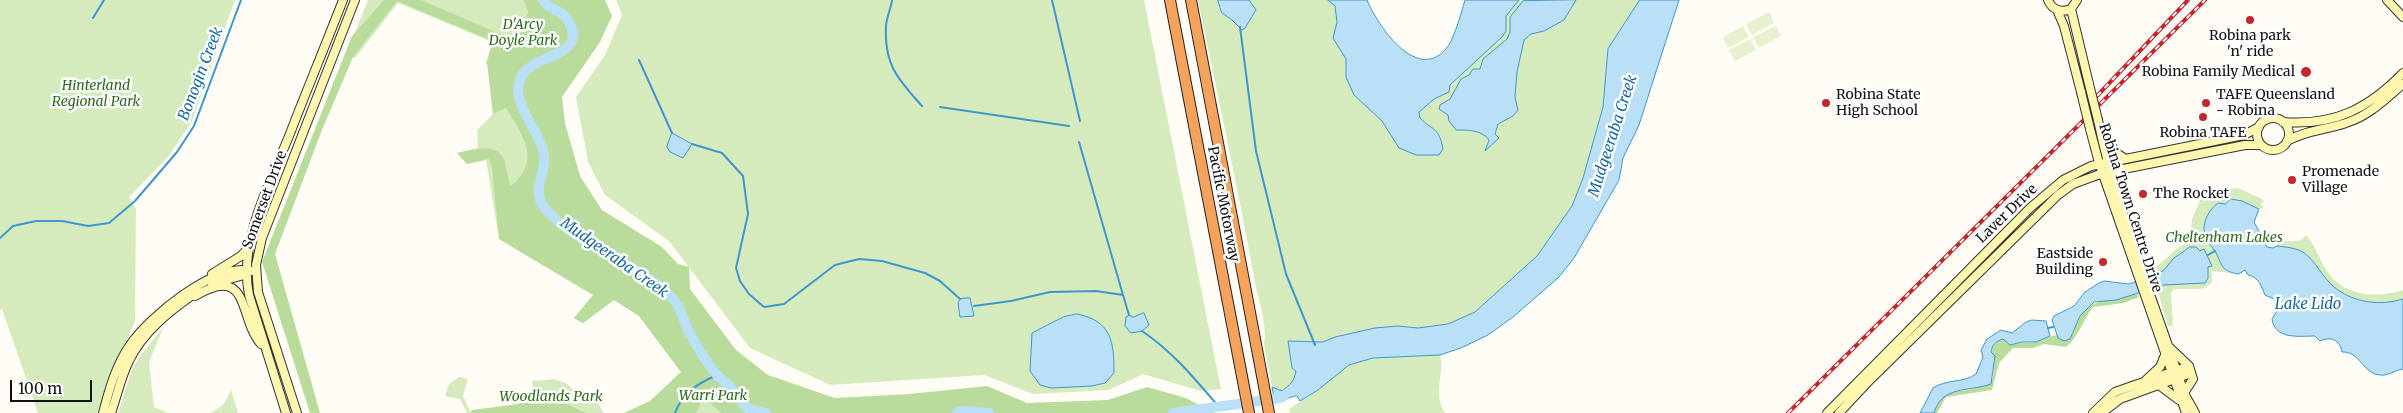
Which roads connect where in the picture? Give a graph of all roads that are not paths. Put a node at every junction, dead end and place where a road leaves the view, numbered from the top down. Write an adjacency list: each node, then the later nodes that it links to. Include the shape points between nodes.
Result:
1 (343, 0): 11 (street, Somerset Drive)
2 (355, 0): 12 (street, Somerset Drive)
3 (1170, 0): 43 (highway, Pacific Motorway)
4 (1191, 0): 44 (highway, Pacific Motorway)
5 (2048, 0): 9 (street)
6 (2077, 0): 8 (street)
7 (2387, 0): 10 (street)
8 (2071, 9): 9 (street); 17 (street, Robina Town Centre Drive, bridge)
9 (2057, 10): 21 (street, Robina Town Centre Drive, bridge, via 2090,128)
10 (2403, 17)
11 (330, 31): 12 (street); 23 (street, Somerset Drive, via 258,212)
12 (341, 35): 25 (street, Somerset Drive, via 262,238)
13 (2403, 73): 15 (street, via 2371,102 2351,113 2310,123)
14 (2403, 84): 18 (street, via 2362,117 2306,132)
15 (2283, 122): 16 (street, via 2270,119); 18 (street, via 2288,131)
16 (2259, 127): 19 (street, via 2257,136); 20 (street, Laver Drive, via 2244,135)
17 (2100, 131): 20 (street); 21 (street, Robina Town Centre Drive)
18 (2287, 141): 19 (street, via 2275,150)
19 (2261, 145): 22 (street, Laver Drive, via 2245,144)
20 (2124, 158): 21 (street, Laver Drive)
21 (2103, 162): 22 (street, Robina Town Centre Drive); 45 (street, Laver Drive, via 2070,176 2042,197)
22 (2106, 172): 26 (street, Robina Town Centre Drive); 46 (street, Laver Drive, via 2073,184 2058,195)
23 (249, 247): 24 (street, Somerset Drive); 27 (street, via 241,256 205,278)
24 (246, 272): 25 (street); 27 (street, via 217,276); 29 (street, Somerset Drive, via 251,304)
25 (256, 272): 42 (street, Somerset Drive, via 264,312)
26 (2149, 297): 28 (street, Robina Town Centre Drive); 30 (street, Robina Town Centre Drive)
27 (184, 298): 29 (street, via 213,287 233,289 242,299 256,338); 31 (street, via 148,332); 37 (street, via 149,322 130,345)
28 (2169, 346): 32 (street); 33 (street, Robina Town Centre Drive)
29 (264, 347): 41 (street, Somerset Drive)
30 (2165, 355): 33 (street, Robina Town Centre Drive); 34 (street, via 2160,367)
31 (129, 359): 37 (street, via 112,399); 40 (street)
32 (2190, 370): 33 (street); 36 (street, via 2193,379)
33 (2175, 375): 34 (street); 35 (street); 36 (street); 38 (street)
34 (2143, 383): 47 (street, via 2115,392)
35 (2159, 385): 38 (street); 48 (street, via 2120,399)
36 (2184, 393): 50 (street)
37 (106, 401): 39 (street)
38 (2181, 402): 49 (street)
39 (103, 413)
40 (111, 413)
41 (286, 413)
42 (297, 413)
43 (1249, 413)
44 (1269, 413)
45 (1827, 413)
46 (1838, 413)
47 (2092, 413)
48 (2102, 413)
49 (2186, 413)
50 (2195, 413)

